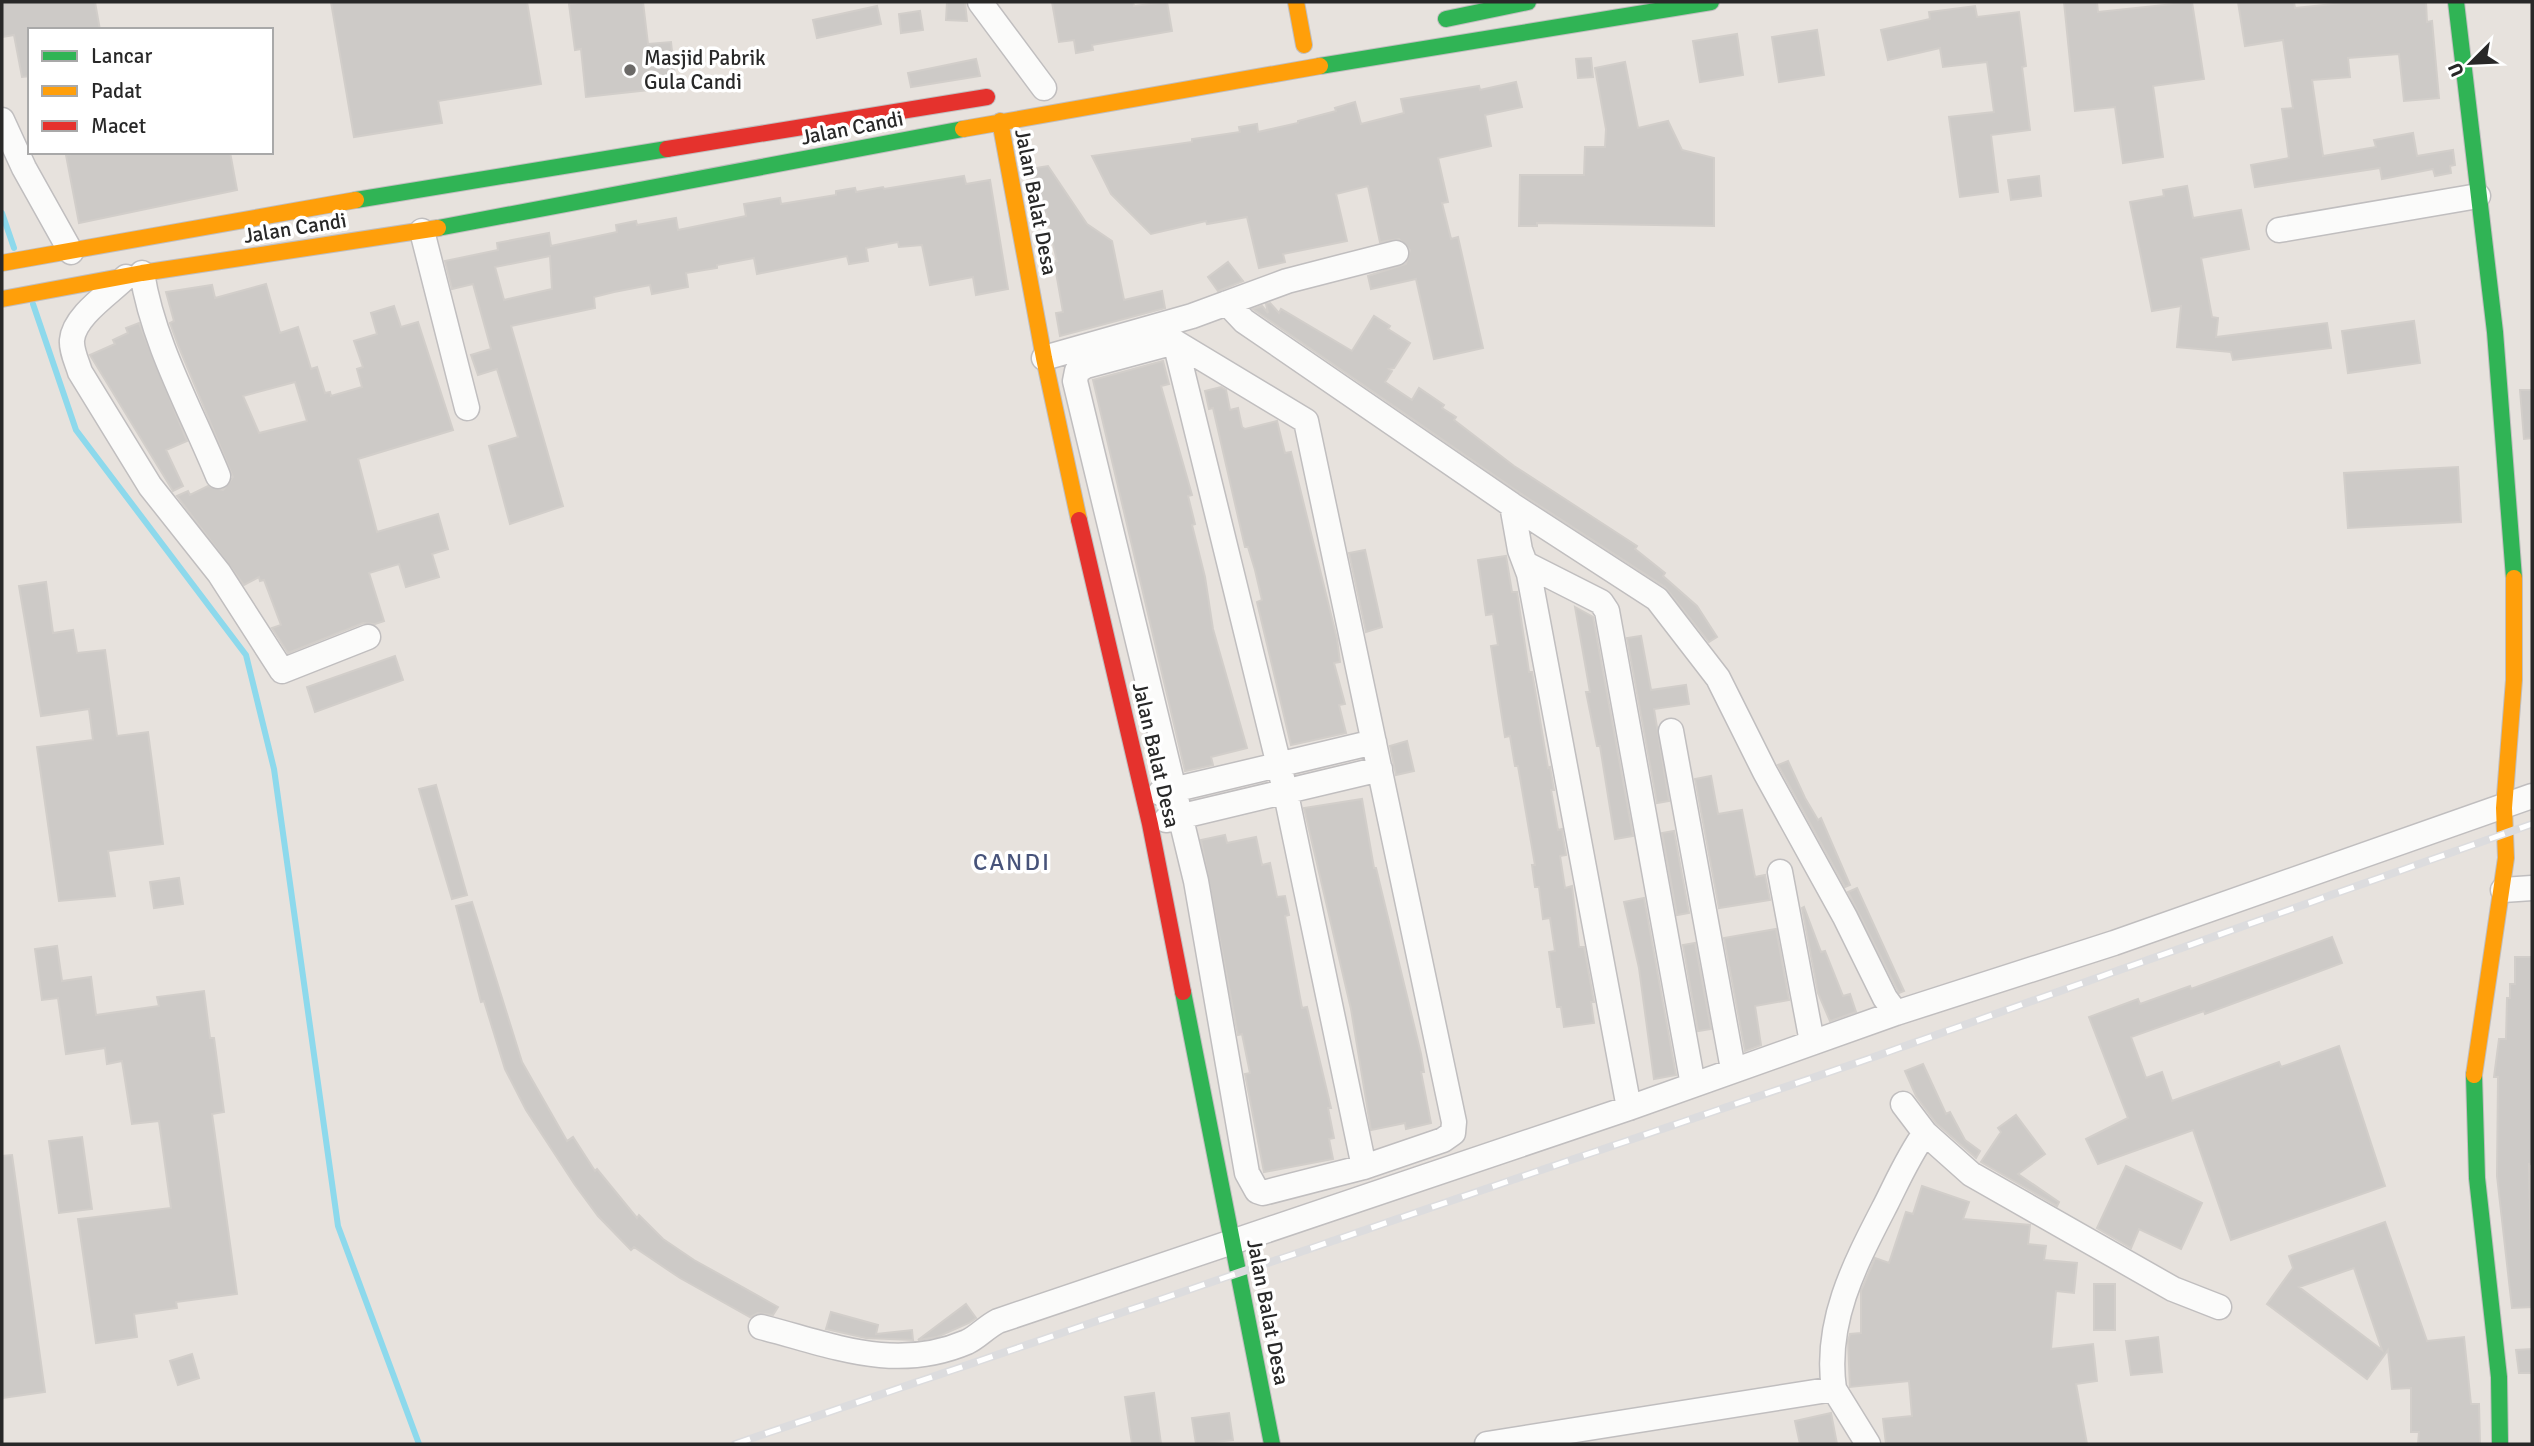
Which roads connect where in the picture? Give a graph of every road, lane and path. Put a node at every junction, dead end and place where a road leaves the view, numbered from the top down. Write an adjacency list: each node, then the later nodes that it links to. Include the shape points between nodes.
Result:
1 (980, 2): 8 (street)
2 (1296, 2): 7 (main road)
3 (1528, 2): 6 (main road)
4 (1711, 2): 11 (main road, Jalan Candi)
5 (2456, 2): 12 (main road)
6 (1424, 23)
7 (1304, 45)
8 (1044, 88)
9 (1004, 95): 13 (main road, Jalan Candi)
10 (2, 120): 18 (street)
11 (1000, 121): 16 (main road, Jalan Candi); 25 (main road, Jalan Balat Desa)
12 (2478, 196): 14 (street); 29 (main road)
13 (337, 202): 15 (main road, Jalan Candi); 17 (main road, via 336,224)
14 (2278, 230)
15 (290, 231): 17 (main road, Jalan Candi); 18 (main road, Jalan Candi); 21 (main road, Jalan Candi)
16 (422, 232): 17 (main road, Jalan Candi); 26 (street)
17 (345, 241)
18 (71, 252): 20 (main road, Jalan Candi)
19 (1396, 253): 23 (street, via 1287,281)
20 (2, 263)
21 (134, 275): 22 (main road, Jalan Candi); 27 (street); 31 (street, via 77,324 72,339 80,372 150,486 219,573 282,671)
22 (2, 299)
23 (1224, 304): 25 (street); 28 (street)
24 (1175, 342): 33 (street, via 1306,421); 34 (street); 36 (street, via 1086,366 1075,375)
25 (1044, 358): 38 (main road, Jalan Balat Desa)
26 (467, 408)
27 (218, 476)
28 (1513, 514): 30 (street); 46 (street, via 1657,599 1697,648 1718,678)
29 (2522, 535): 40 (main road)
30 (1523, 557): 49 (street, via 1601,602 1607,611); 51 (street)
31 (368, 637)
32 (1671, 731): 48 (street)
33 (1374, 742): 34 (street); 35 (street)
34 (1277, 764): 36 (street); 37 (street)
35 (1380, 769): 37 (street); 53 (street, via 1454,1127 1443,1140)
36 (1173, 790): 38 (street); 41 (street)
37 (1286, 794): 41 (street); 53 (street)
38 (1144, 796): 42 (main road, Jalan Balat Desa)
39 (2532, 796): 40 (street)
40 (2504, 808): 45 (main road); 46 (street, via 2114,943)
41 (1180, 818): 42 (street); 53 (street, via 1196,881 1251,1181 1263,1193)
42 (1150, 824): 54 (main road, Jalan Balat Desa)
43 (1780, 872): 47 (street)
44 (2532, 888): 45 (street)
45 (2503, 890): 61 (main road, via 2473,1080 2477,1178 2499,1377)
46 (1894, 1013): 47 (street)
47 (1812, 1042): 48 (street)
48 (1733, 1069): 49 (street)
49 (1693, 1085): 51 (street)
50 (1903, 1104): 52 (street)
51 (1629, 1108): 54 (street)
52 (1920, 1140): 55 (street, via 2173,1289); 57 (street, via 1847,1280 1834,1343)
53 (1364, 1167)
54 (1233, 1241): 56 (street, via 998,1321 970,1340 931,1354 871,1356); 58 (main road, Jalan Balat Desa)
55 (2219, 1307)
56 (761, 1327)
57 (1834, 1389): 59 (street); 60 (street)
58 (1272, 1444)
59 (1486, 1444)
60 (1868, 1444)
61 (2500, 1444)

